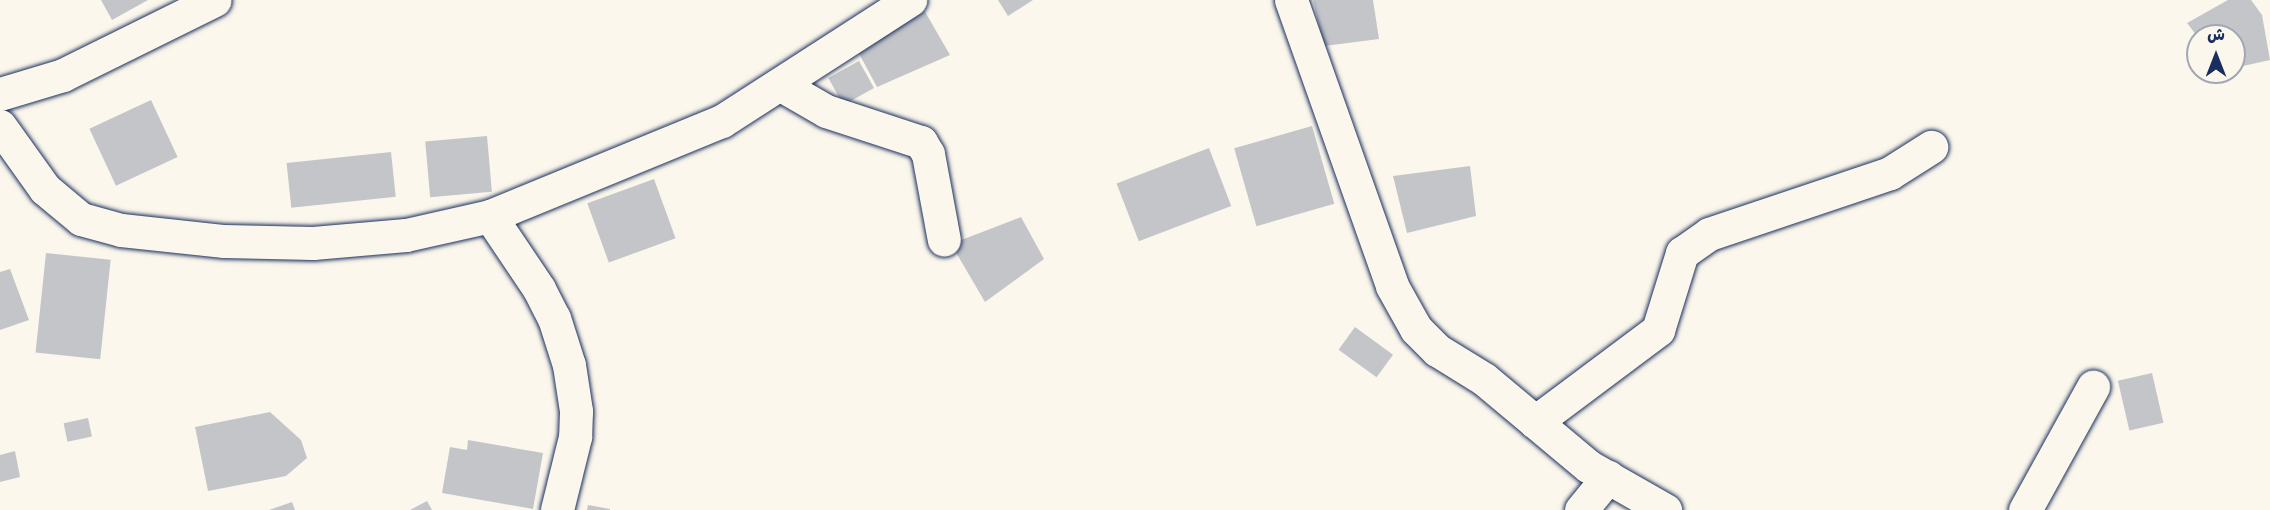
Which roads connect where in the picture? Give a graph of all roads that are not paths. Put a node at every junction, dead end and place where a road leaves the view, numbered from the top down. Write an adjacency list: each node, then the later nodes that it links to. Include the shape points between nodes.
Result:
1 (215, 0): 5 (street, via 63,75)
2 (910, 0): 4 (street)
3 (1291, 0): 11 (street, via 1392,286 1416,329 1437,350 1484,379)
4 (781, 85): 8 (street, via 722,121 672,144); 9 (street, via 826,111 921,142 928,154)
5 (0, 94)
6 (0, 126): 8 (street, via 45,189 81,219 121,230 224,241 313,243 406,235)
7 (1931, 147): 11 (street, via 1890,173 1709,234 1682,253 1658,330)
8 (490, 216): 13 (street, via 539,289 554,318 569,365 576,411 575,437)
9 (944, 240)
10 (2093, 387): 16 (street)
11 (1534, 422): 12 (street)
12 (1608, 477): 14 (street); 15 (street)
13 (557, 510)
14 (1581, 510)
15 (1665, 510)
16 (2025, 510)

